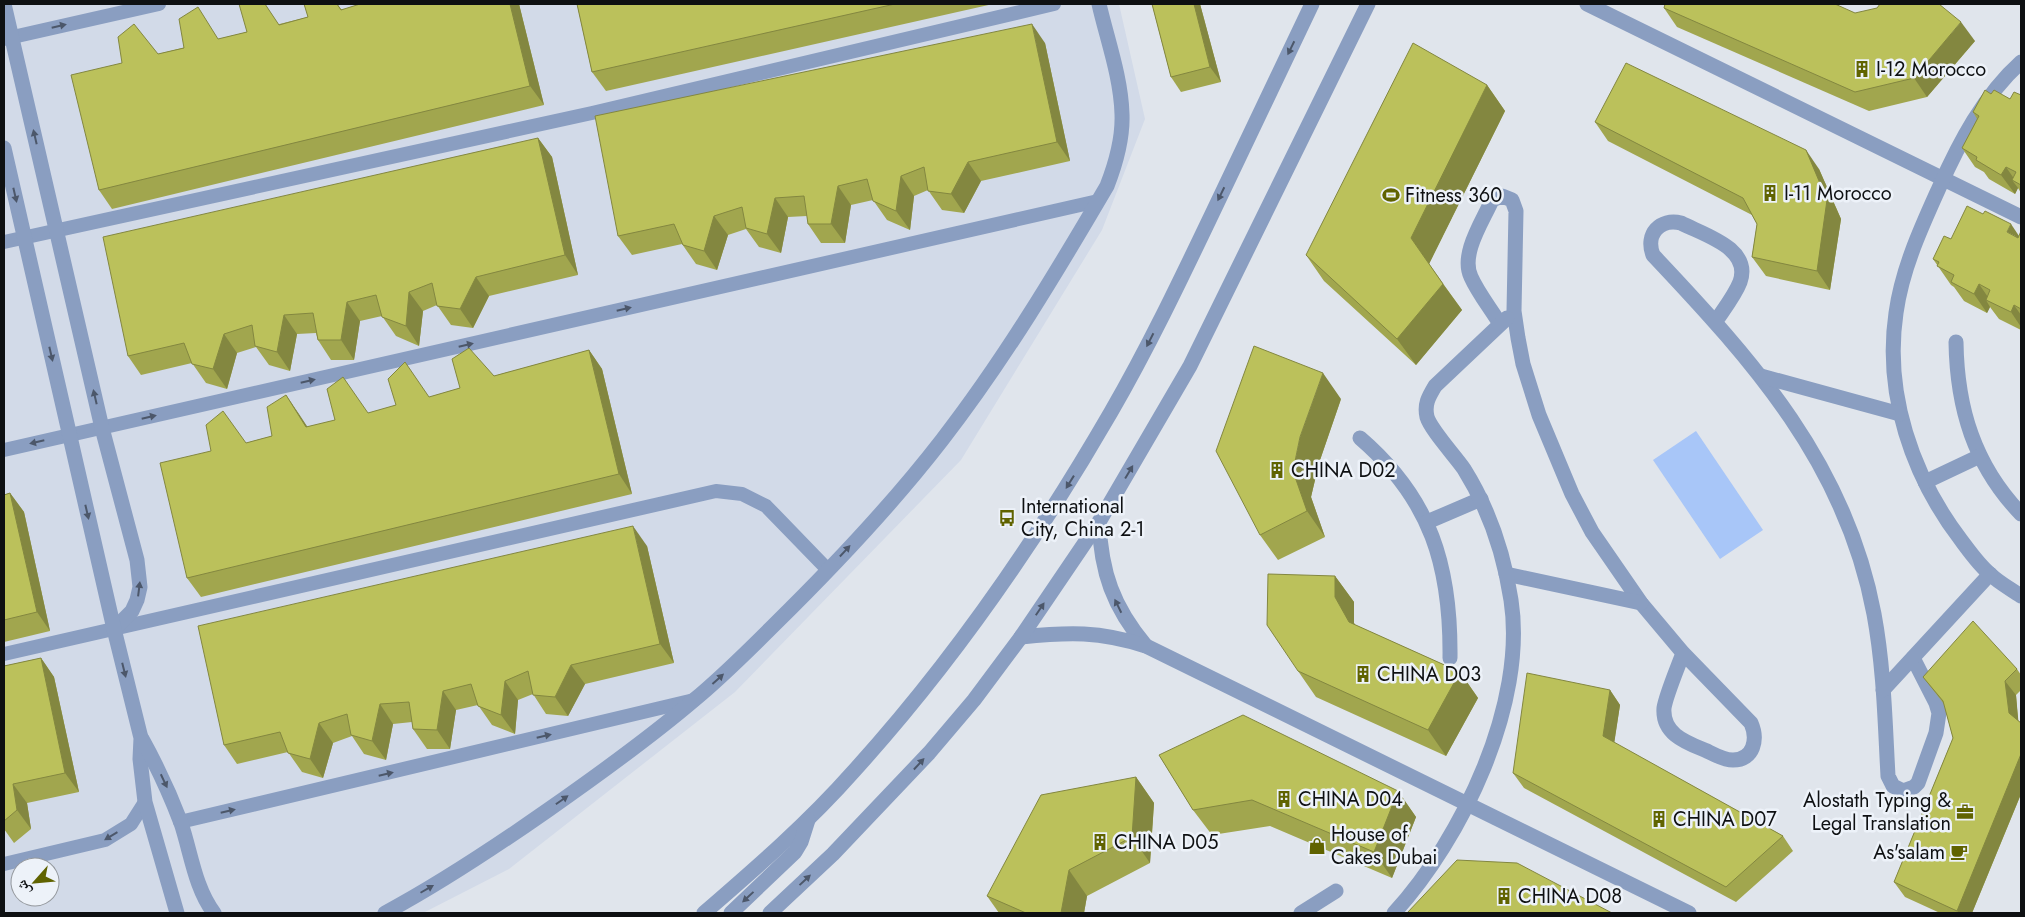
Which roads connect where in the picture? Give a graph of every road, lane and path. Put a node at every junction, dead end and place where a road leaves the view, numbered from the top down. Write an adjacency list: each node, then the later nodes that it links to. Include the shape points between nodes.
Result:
1 (4, 4): 8 (street)
2 (159, 4): 8 (lane, one-way to 2)
3 (1054, 4): 14 (lane, via 592,113)
4 (1099, 4): 12 (street, via 1122,114 1116,163)
5 (1312, 4): 50 (street, one-way to 50, via 1176,290 1112,411 1048,516 1008,577 904,712)
6 (1368, 4): 31 (street, one-way to 6, via 1190,366)
7 (1587, 4): 11 (street)
8 (8, 38): 14 (street, one-way to 8)
9 (2021, 62): 11 (street, via 1997,87 1977,116)
10 (4, 148): 15 (street, one-way to 15)
11 (1943, 178): 13 (street); 22 (street, via 1907,266 1896,313 1894,362)
12 (1098, 201): 23 (lane, one-way to 12); 33 (street, one-way to 12, via 897,494 983,384)
13 (2021, 217)
14 (56, 230): 15 (lane); 23 (street, one-way to 14)
15 (24, 237): 16 (lane); 24 (street, one-way to 24)
16 (4, 242)
17 (1514, 311): 19 (street); 19 (street, via 1516,211 1512,200 1502,196 1492,200 1468,259 1471,278); 37 (street, via 1523,364 1554,455 1592,532)
18 (1716, 321): 18 (street, via 1653,255 1651,239 1659,226 1674,221 1681,223 1732,248 1738,256 1742,264 1740,283); 21 (street)
19 (1500, 324): 29 (street, via 1435,386 1426,408 1432,427 1459,461)
20 (1956, 342): 27 (street, via 1961,401 1968,429)
21 (1761, 376): 22 (street); 45 (street, via 1812,451 1850,532 1874,613)
22 (1900, 414): 28 (street)
23 (102, 428): 24 (lane); 38 (street, one-way to 23, via 132,611 140,587)
24 (70, 435): 26 (lane, one-way to 26); 38 (street, one-way to 38)
25 (1360, 438): 32 (street, via 1392,468)
26 (4, 450)
27 (1980, 456): 28 (street); 30 (street, via 2005,496)
28 (1925, 482): 35 (street, via 1954,531)
29 (1481, 499): 32 (street); 34 (street, via 1500,548)
30 (2021, 514)
31 (1099, 522): 39 (street, one-way to 31); 40 (street, one-way to 31, via 1131,629 1110,589)
32 (1428, 522): 43 (street, via 1447,590)
33 (828, 570): 38 (lane, via 766,506 742,494 716,492); 46 (street, one-way to 33)
34 (1506, 574): 37 (street); 49 (street, via 1513,628 1509,682 1494,742)
35 (1990, 574): 36 (street); 44 (street)
36 (2021, 596)
37 (1641, 602): 41 (street)
38 (114, 629): 42 (lane); 47 (street, one-way to 47)
39 (1021, 637): 40 (street, via 1081,633); 59 (street, one-way to 39, via 833,854 930,753)
40 (1146, 646): 49 (street)
41 (1683, 653): 41 (street, via 1752,723 1756,738 1754,746 1743,758 1728,760 1685,742 1669,728 1664,708)
42 (4, 654)
43 (1450, 658)
44 (1913, 658): 45 (street); 45 (street, via 1936,703 1939,723 1918,783 1909,790 1897,789 1888,776)
45 (1883, 690)
46 (694, 700): 51 (lane, one-way to 46); 56 (street, one-way to 46, via 506,839 606,769)
47 (141, 738): 48 (street); 51 (street, one-way to 51, via 167,788)
48 (145, 802): 52 (lane, one-way to 52, via 131,824 105,840); 54 (street)
49 (1466, 804): 61 (street, via 1433,865); 62 (street)
50 (809, 819): 57 (street); 58 (street, one-way to 58, via 795,852)
51 (180, 822): 55 (street, via 198,882)
52 (4, 864)
53 (1336, 891): 60 (street)
54 (177, 913)
55 (214, 913)
56 (384, 913)
57 (704, 913)
58 (731, 913)
59 (770, 913)
60 (1301, 913)
61 (1394, 913)
62 (1689, 913)

